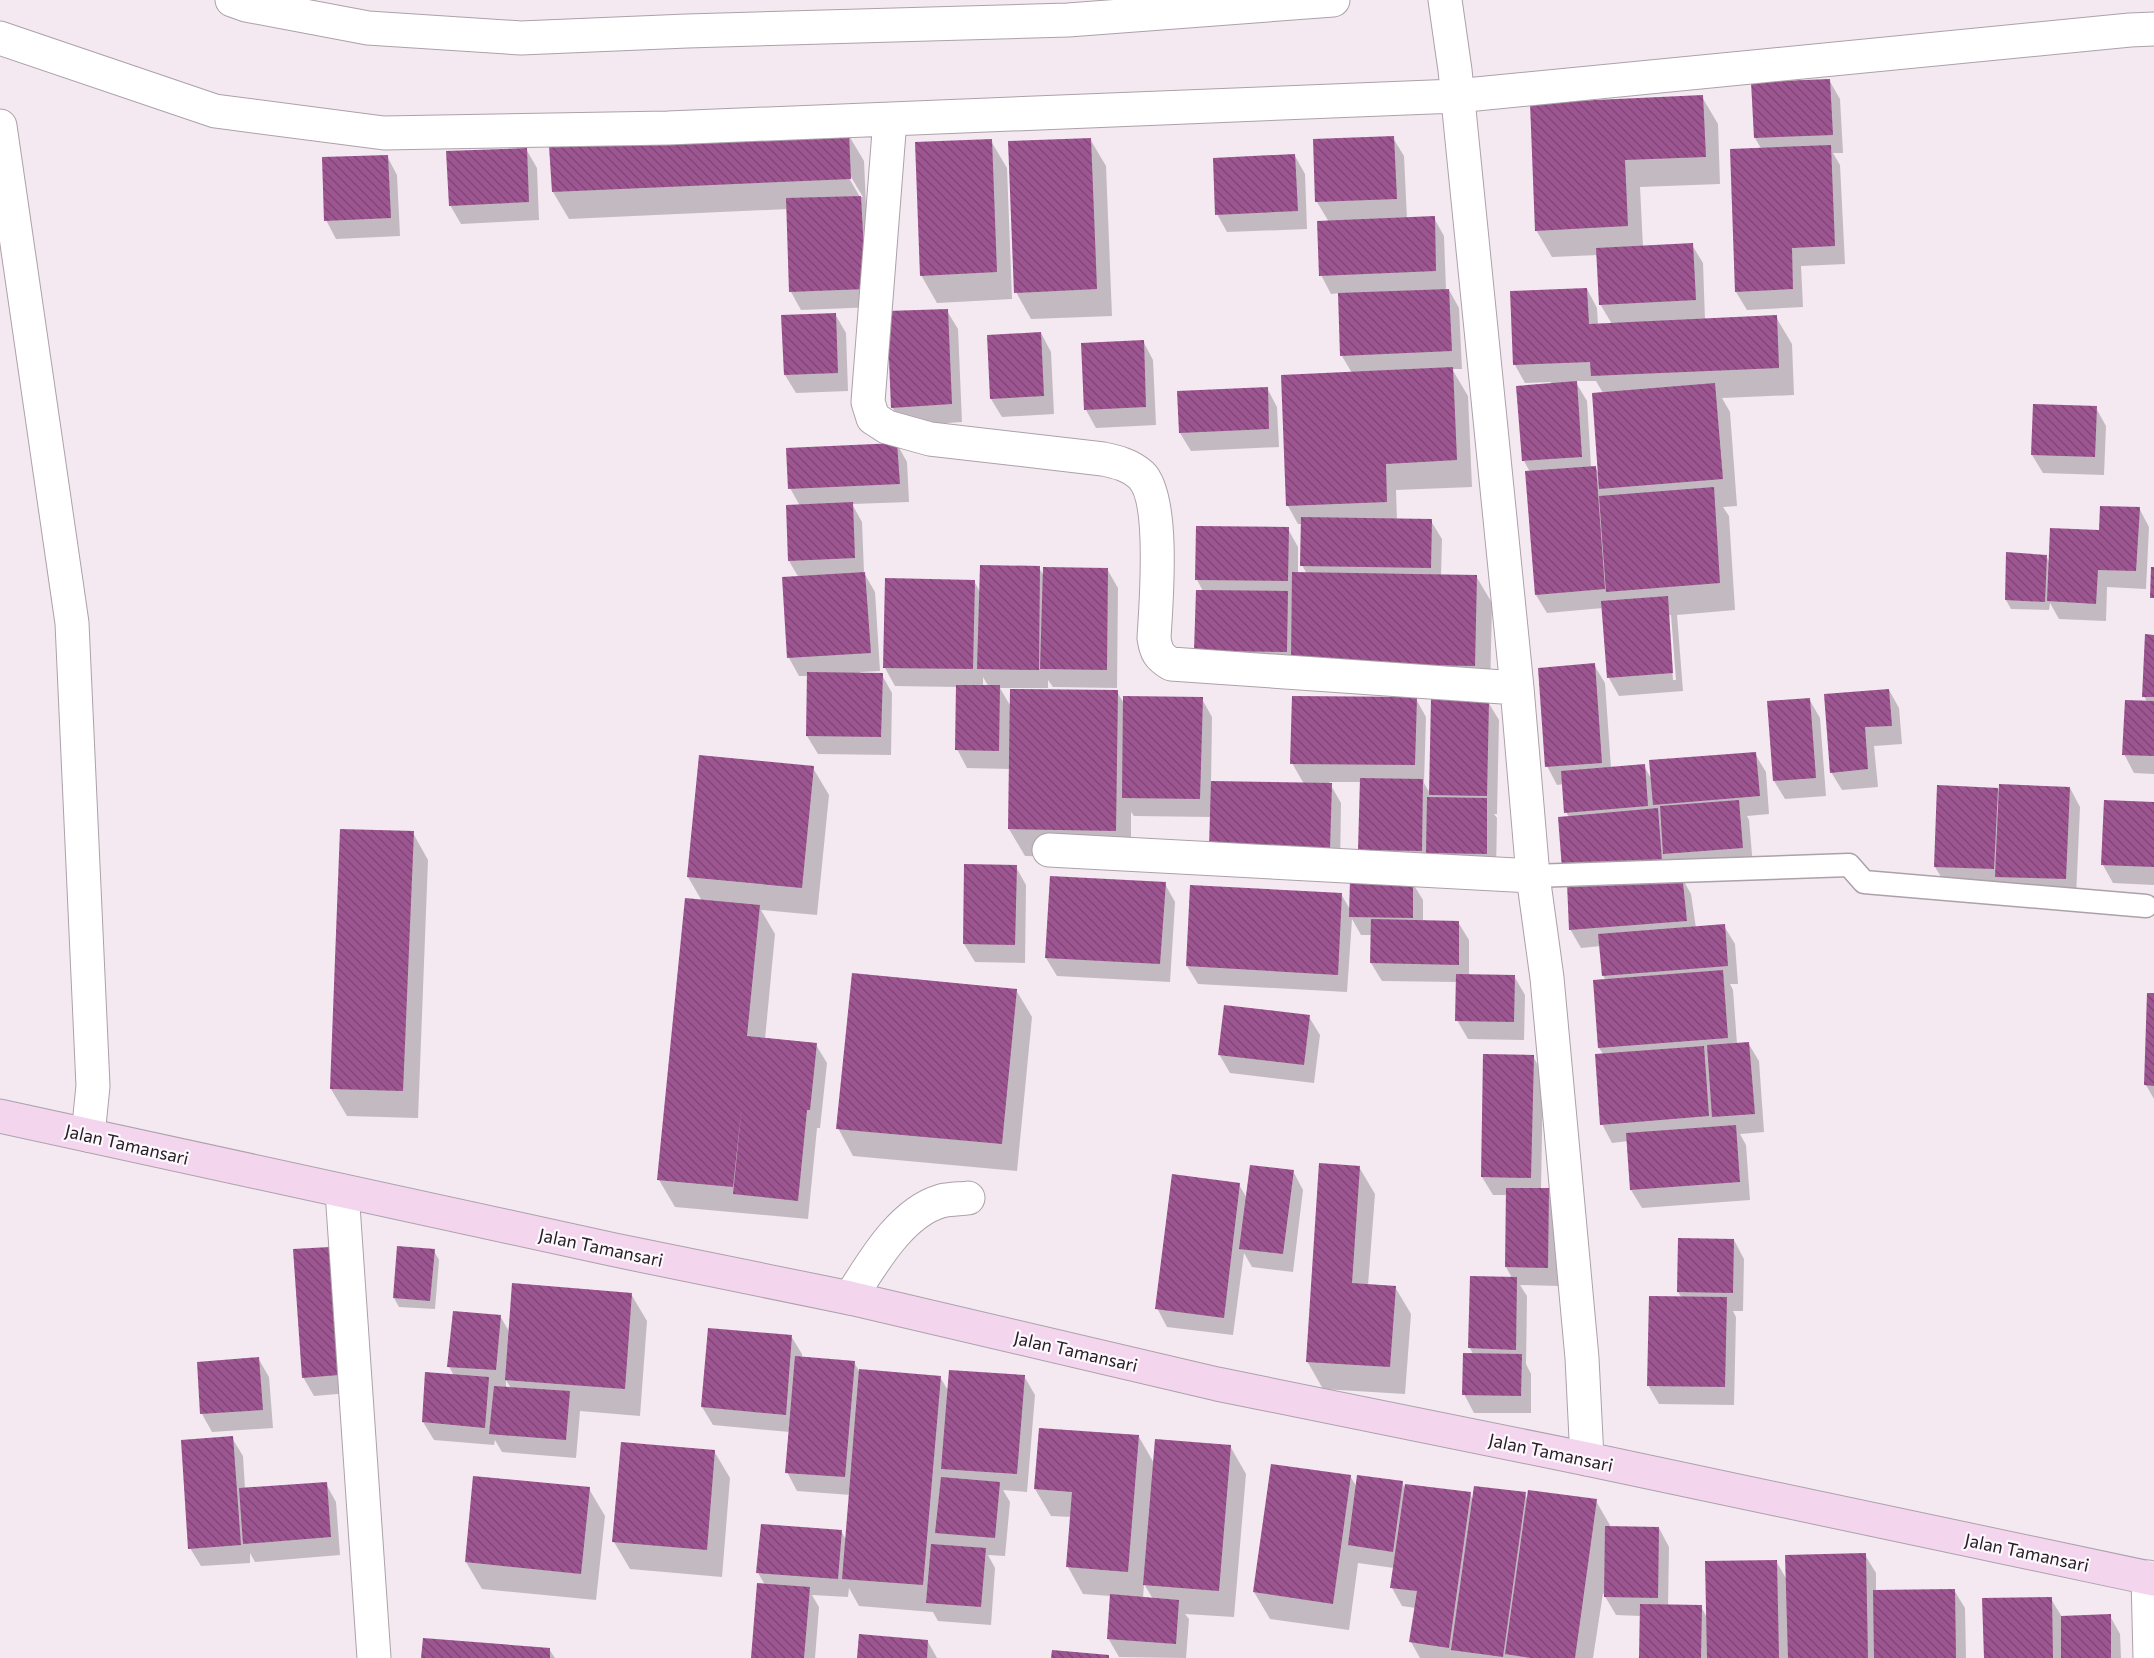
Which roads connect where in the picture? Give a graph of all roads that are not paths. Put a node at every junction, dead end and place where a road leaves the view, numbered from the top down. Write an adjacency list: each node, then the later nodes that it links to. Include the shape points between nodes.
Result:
1 (232, 0): 2 (street, via 368,28 521,39 1068,20)
2 (1333, 0)
3 (1448, 12): 6 (street)
4 (2154, 29): 6 (street)
5 (0, 38): 7 (street, via 214,111 384,133)
6 (1456, 83): 7 (street); 9 (street)
7 (890, 119): 9 (street, via 868,402 873,418 887,427 930,439 1103,459 1126,465 1142,476 1154,506 1158,580 1155,648 1171,664)
8 (0, 126): 14 (street, via 72,623 93,1086)
9 (1517, 688): 11 (street)
10 (1049, 850): 11 (street)
11 (1533, 876): 12 (lane, via 1849,866 1864,882); 18 (street, via 1547,978 1582,1358)
12 (2146, 906)
13 (0, 1116): 14 (main road, Jalan Tamansari)
14 (88, 1135): 15 (main road, Jalan Tamansari)
15 (342, 1191): 17 (main road, Jalan Tamansari); 20 (street)
16 (969, 1198): 17 (street, via 941,1201 907,1220)
17 (850, 1298): 18 (main road, Jalan Tamansari, via 1217,1384)
18 (1587, 1459): 19 (main road, Jalan Tamansari)
19 (2151, 1578): 21 (street)
20 (374, 1658)
21 (2150, 1658)

